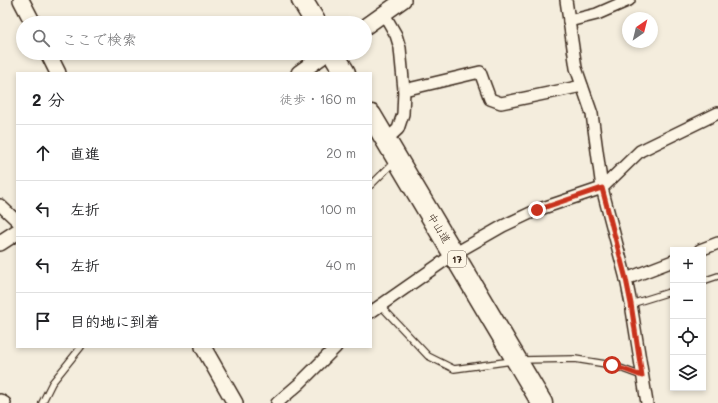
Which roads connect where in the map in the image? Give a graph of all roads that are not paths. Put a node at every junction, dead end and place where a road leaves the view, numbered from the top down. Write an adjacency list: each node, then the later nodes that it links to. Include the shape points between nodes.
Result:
1 (21, 0): 7 (main road)
2 (302, 0): 8 (highway)
3 (403, 0): 6 (main road)
4 (566, 0): 9 (street)
5 (628, 0): 9 (street, via 596,14)
6 (384, 14): 10 (main road); 18 (street, via 400,48)
7 (29, 16)
8 (312, 16)
9 (569, 21): 17 (street, via 576,68)
10 (372, 22)
11 (52, 60): 14 (main road)
12 (317, 60): 15 (main road)
13 (338, 60): 16 (highway)
14 (58, 72)
15 (300, 72)
16 (345, 72)
17 (582, 86): 18 (street, via 501,103 490,99 480,72); 24 (street, via 592,114)
18 (404, 90): 21 (street, via 403,114 398,129)
19 (718, 114): 24 (street, via 640,151)
20 (372, 117): 21 (highway, 中山道 / 17)
21 (386, 140): 22 (highway, 中山道 / 17)
22 (397, 159): 23 (lane); 31 (highway, 中山道 / 17)
23 (372, 184)
24 (602, 188): 31 (street, via 537,210); 34 (street)
25 (0, 205): 26 (street)
26 (16, 220)
27 (16, 233): 28 (main road)
28 (0, 243)
29 (718, 243): 30 (street)
30 (706, 248)
31 (454, 254): 38 (street); 42 (highway, 中山道 / 17)
32 (670, 262): 34 (street)
33 (718, 276): 35 (lane)
34 (626, 279): 37 (street)
35 (706, 280)
36 (670, 292): 37 (lane)
37 (631, 304): 43 (street)
38 (375, 308): 42 (lane, via 428,356 454,369)
39 (80, 348): 46 (lane, via 52,383)
40 (204, 348): 47 (main road)
41 (335, 348): 48 (street)
42 (517, 360): 43 (lane, via 576,359 612,365); 49 (highway, 中山道 / 17)
43 (642, 376): 50 (street)
44 (0, 400): 45 (street)
45 (5, 403)
46 (42, 403)
47 (235, 403)
48 (277, 403)
49 (542, 403)
50 (647, 403)

